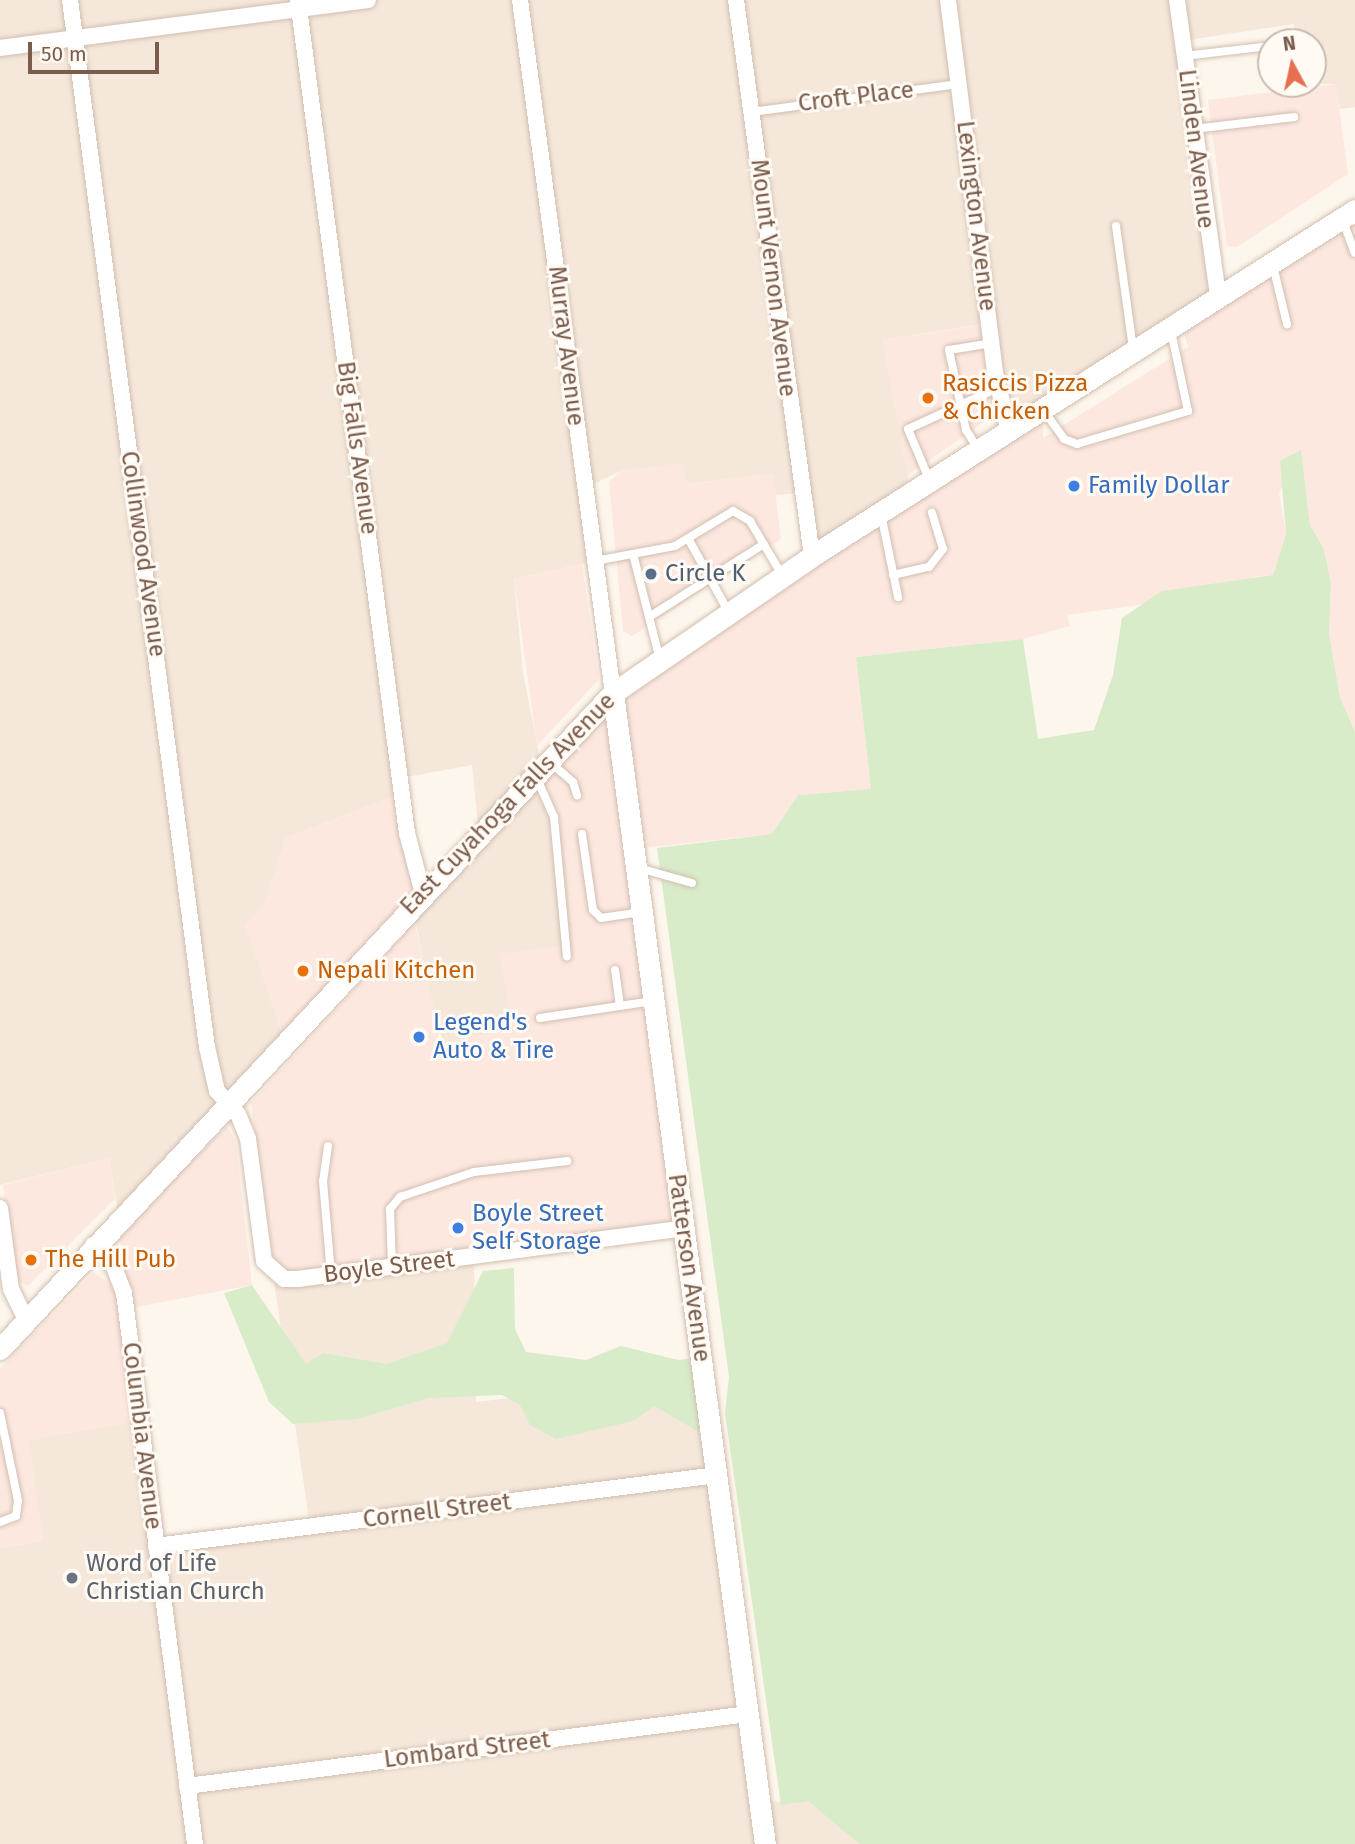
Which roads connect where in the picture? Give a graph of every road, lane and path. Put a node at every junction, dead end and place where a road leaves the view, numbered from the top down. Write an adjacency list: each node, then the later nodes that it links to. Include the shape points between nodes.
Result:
1 (70, 0): 8 (street, Collinwood Avenue)
2 (368, 0): 7 (street)
3 (520, 0): 37 (street, Murray Avenue)
4 (736, 0): 13 (street, Mount Vernon Avenue)
5 (948, 0): 12 (street, Lexington Avenue)
6 (1177, 0): 11 (street, Linden Avenue)
7 (298, 4): 8 (street); 51 (street, Big Falls Avenue, via 407,834)
8 (74, 38): 9 (street); 58 (street, Collinwood Avenue, via 207,1047 217,1091)
9 (0, 48)
10 (1257, 48): 11 (lane)
11 (1184, 56): 15 (street, Linden Avenue)
12 (960, 84): 13 (lane, Croft Place); 23 (street, Lexington Avenue)
13 (752, 112): 36 (street, Mount Vernon Avenue)
14 (1294, 117): 15 (lane)
15 (1194, 130): 20 (street, Linden Avenue)
16 (1349, 214): 18 (lane); 19 (street, East Cuyahoga Falls Avenue)
17 (1116, 226): 24 (lane)
18 (1355, 253)
19 (1273, 263): 20 (street, East Cuyahoga Falls Avenue); 21 (lane)
20 (1218, 297): 22 (street, East Cuyahoga Falls Avenue)
21 (1287, 324)
22 (1170, 328): 24 (street, East Cuyahoga Falls Avenue); 27 (lane, via 1188,411 1077,444 1064,439)
23 (992, 343): 25 (street, Lexington Avenue); 26 (lane, via 949,350)
24 (1134, 351): 27 (street, East Cuyahoga Falls Avenue)
25 (998, 388): 26 (lane); 28 (street, Lexington Avenue)
26 (961, 402): 29 (lane); 30 (lane, via 908,429)
27 (1043, 410): 28 (street, East Cuyahoga Falls Avenue)
28 (1009, 432): 29 (street, East Cuyahoga Falls Avenue)
29 (979, 451): 30 (street, East Cuyahoga Falls Avenue)
30 (930, 482): 32 (street, East Cuyahoga Falls Avenue)
31 (932, 513): 39 (lane, via 943,549 929,567)
32 (881, 514): 36 (street, East Cuyahoga Falls Avenue); 39 (lane)
33 (689, 540): 34 (lane, via 733,511 743,513); 35 (lane); 40 (lane)
34 (764, 544): 38 (lane); 40 (lane)
35 (633, 554): 37 (lane); 43 (lane)
36 (812, 556): 38 (street, East Cuyahoga Falls Avenue)
37 (595, 561): 45 (street, Murray Avenue)
38 (782, 575): 42 (street, East Cuyahoga Falls Avenue)
39 (893, 575): 41 (lane)
40 (712, 580): 42 (lane); 43 (lane)
41 (898, 597)
42 (728, 611): 44 (street, East Cuyahoga Falls Avenue)
43 (649, 617): 44 (lane)
44 (659, 656): 45 (street, East Cuyahoga Falls Avenue)
45 (613, 693): 46 (street, East Cuyahoga Falls Avenue); 49 (street, Patterson Avenue)
46 (540, 766): 47 (lane, via 573,782); 51 (street, East Cuyahoga Falls Avenue); 53 (lane, via 554,817)
47 (577, 795)
48 (582, 834): 52 (lane, via 593,910 601,918)
49 (636, 868): 50 (lane); 52 (street, Patterson Avenue)
50 (692, 883)
51 (423, 894): 58 (street, East Cuyahoga Falls Avenue)
52 (641, 912): 55 (street, Patterson Avenue)
53 (566, 956)
54 (615, 970): 56 (lane)
55 (653, 1001): 56 (lane); 62 (street, Patterson Avenue)
56 (620, 1006): 57 (lane)
57 (540, 1018)
58 (228, 1103): 63 (street, East Cuyahoga Falls Avenue); 65 (street, Boyle Street, via 248,1139 264,1261 284,1279)
59 (328, 1146): 65 (lane, via 323,1181)
60 (567, 1161): 64 (lane, via 474,1172 400,1197 390,1209)
61 (0, 1208): 66 (street, via 11,1289)
62 (683, 1228): 64 (street, Boyle Street); 69 (street, Patterson Avenue)
63 (93, 1245): 66 (street, East Cuyahoga Falls Avenue); 71 (street, Columbia Avenue, via 114,1267 124,1293)
64 (392, 1266): 65 (street, Boyle Street)
65 (331, 1274)
66 (26, 1320): 67 (street, East Cuyahoga Falls Avenue)
67 (0, 1349)
68 (0, 1413): 70 (lane, via 18,1501 16,1516)
69 (717, 1475): 71 (street, Cornell Street); 72 (street, Patterson Avenue)
70 (0, 1522)
71 (156, 1546): 73 (street, Columbia Avenue)
72 (748, 1714): 73 (street, Lombard Street); 75 (street, Patterson Avenue)
73 (187, 1786): 74 (street, Columbia Avenue)
74 (195, 1844)
75 (765, 1844)

